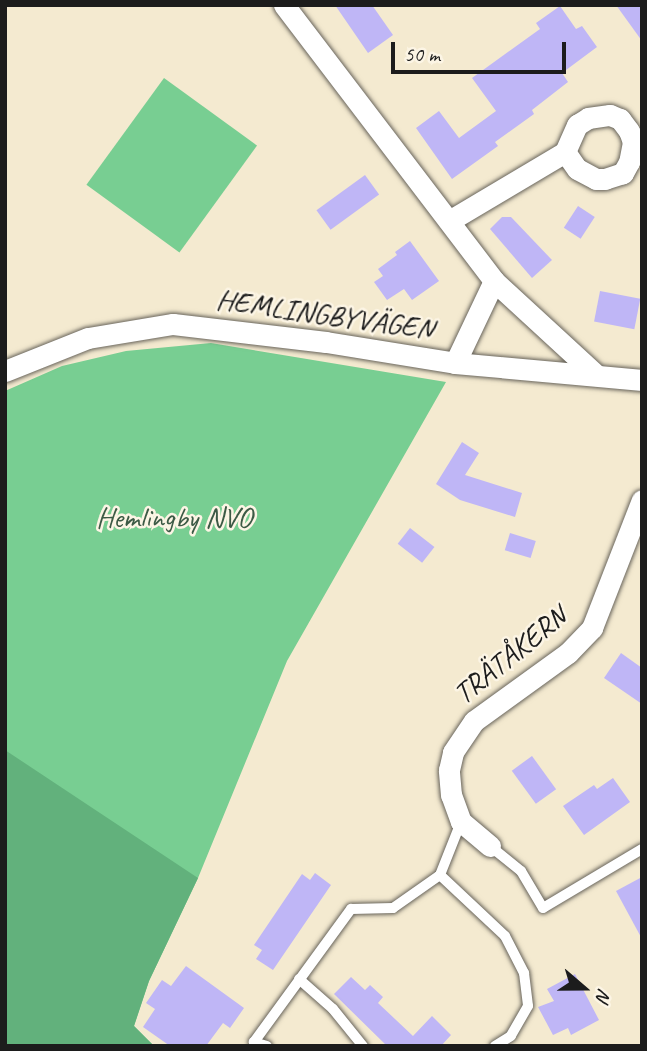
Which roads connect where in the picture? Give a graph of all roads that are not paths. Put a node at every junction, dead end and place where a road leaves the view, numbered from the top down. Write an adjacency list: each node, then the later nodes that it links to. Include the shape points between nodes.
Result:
1 (286, 6): 3 (street)
2 (565, 152): 3 (street)
3 (449, 221): 4 (street)
4 (494, 281): 5 (street); 7 (street)
5 (455, 363): 6 (street, HEMLINGBYVÄGEN, via 173,324 88,338); 7 (street, HEMLINGBYVÄGEN)
6 (5, 371)
7 (595, 374): 8 (street, HEMLINGBYVÄGEN)
8 (642, 380)
9 (642, 500): 10 (street, TRÄTÅKERN, via 592,628 568,653 463,733 449,770)
10 (461, 822): 11 (street); 13 (lane)
11 (490, 846): 12 (lane, via 521,870 543,908)
12 (642, 849)
13 (440, 875): 14 (lane, via 393,908 351,909); 18 (lane, via 505,936 524,973 528,1006 511,1036)
14 (299, 979): 15 (lane); 17 (lane)
15 (253, 1044): 16 (lane)
16 (267, 1046)
17 (363, 1046)
18 (495, 1046)

